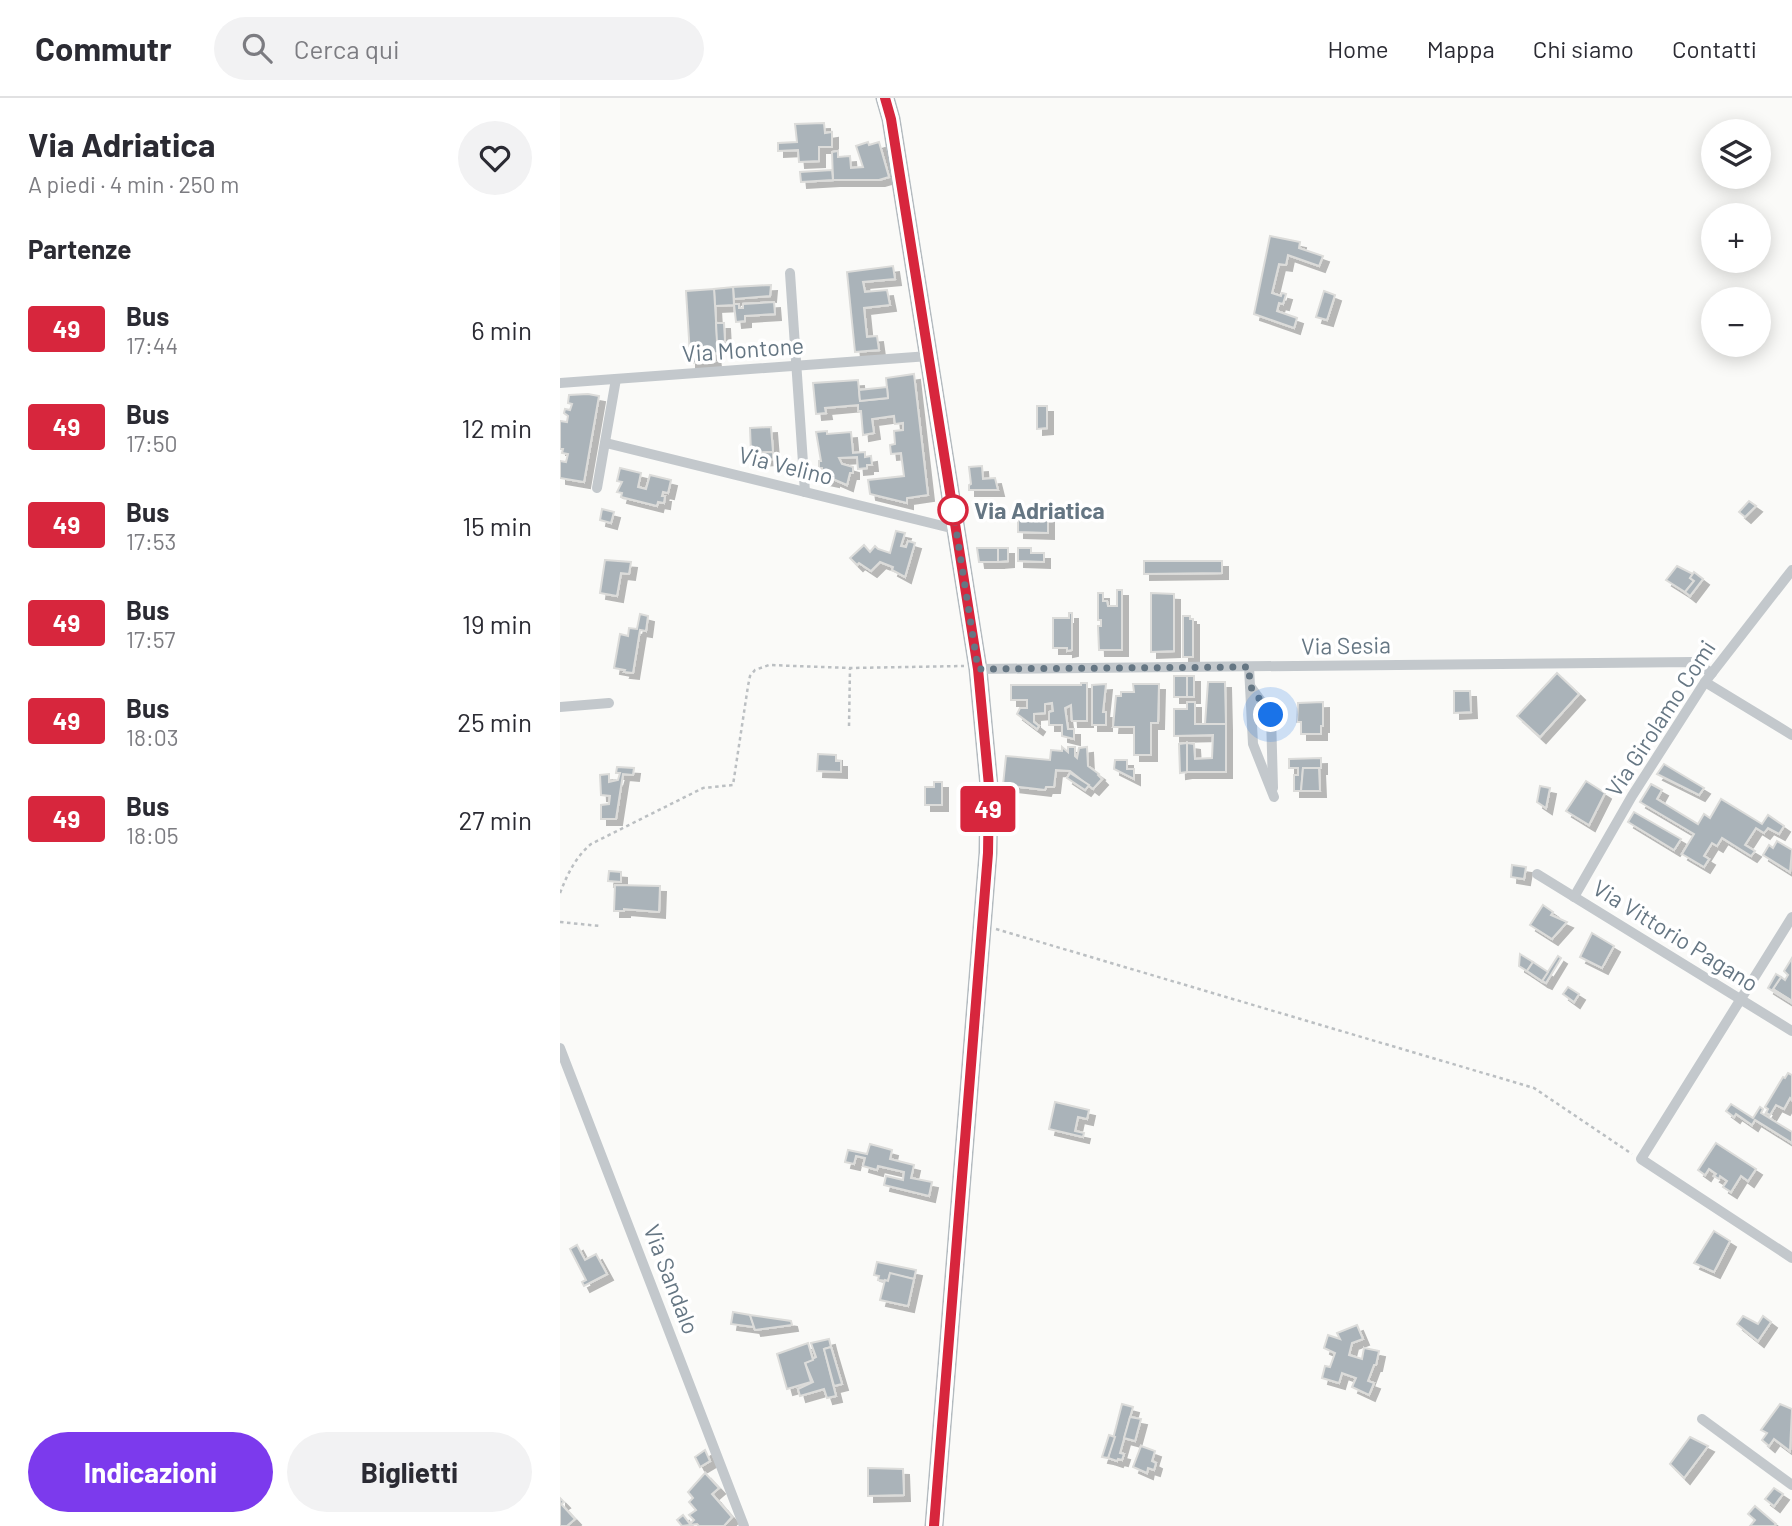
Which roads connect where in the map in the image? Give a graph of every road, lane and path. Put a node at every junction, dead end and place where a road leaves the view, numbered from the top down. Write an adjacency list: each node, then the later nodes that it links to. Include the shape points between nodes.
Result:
1 (885, 98): 3 (street)
2 (790, 273): 4 (street)
3 (929, 356): 4 (street, Via Montone); 10 (street)
4 (797, 366): 5 (street, Via Montone); 9 (street)
5 (616, 379): 6 (street, Via Montone); 7 (street)
6 (560, 383)
7 (606, 443): 8 (street); 9 (street, Via Velino)
8 (597, 488)
9 (805, 492): 10 (street, Via Velino)
10 (956, 529): 14 (street)
11 (1792, 569): 15 (street, Via Girolamo Comi)
12 (1249, 667): 14 (street, Via Sesia); 15 (street, Via Sesia, via 1693,662); 16 (street)
13 (850, 668): 14 (path, via 959,665); 19 (path); 22 (path, via 769,665 755,670 738,736 733,785 704,788 591,844 579,855)
14 (978, 669): 26 (street, via 989,786)
15 (1709, 677): 20 (street, Via Sesia); 23 (street, Via Girolamo Comi)
16 (1250, 686): 16 (street, via 1271,715 1274,797 1253,744)
17 (609, 703): 18 (street)
18 (560, 707)
19 (849, 726)
20 (1792, 735)
21 (1537, 874): 23 (street, Via Vittorio Pagano)
22 (560, 893)
23 (1574, 897): 28 (street, Via Vittorio Pagano)
24 (1792, 917): 28 (street)
25 (560, 922): 27 (path)
26 (982, 925): 31 (path, via 1534,1088); 36 (street)
27 (600, 926)
28 (1741, 999): 29 (street, Via Vittorio Pagano); 31 (street)
29 (1792, 1031)
30 (560, 1048): 35 (street, Via Sandalo)
31 (1641, 1160): 32 (street)
32 (1792, 1258)
33 (1702, 1419): 34 (street)
34 (1792, 1485)
35 (744, 1526)
36 (934, 1526)

